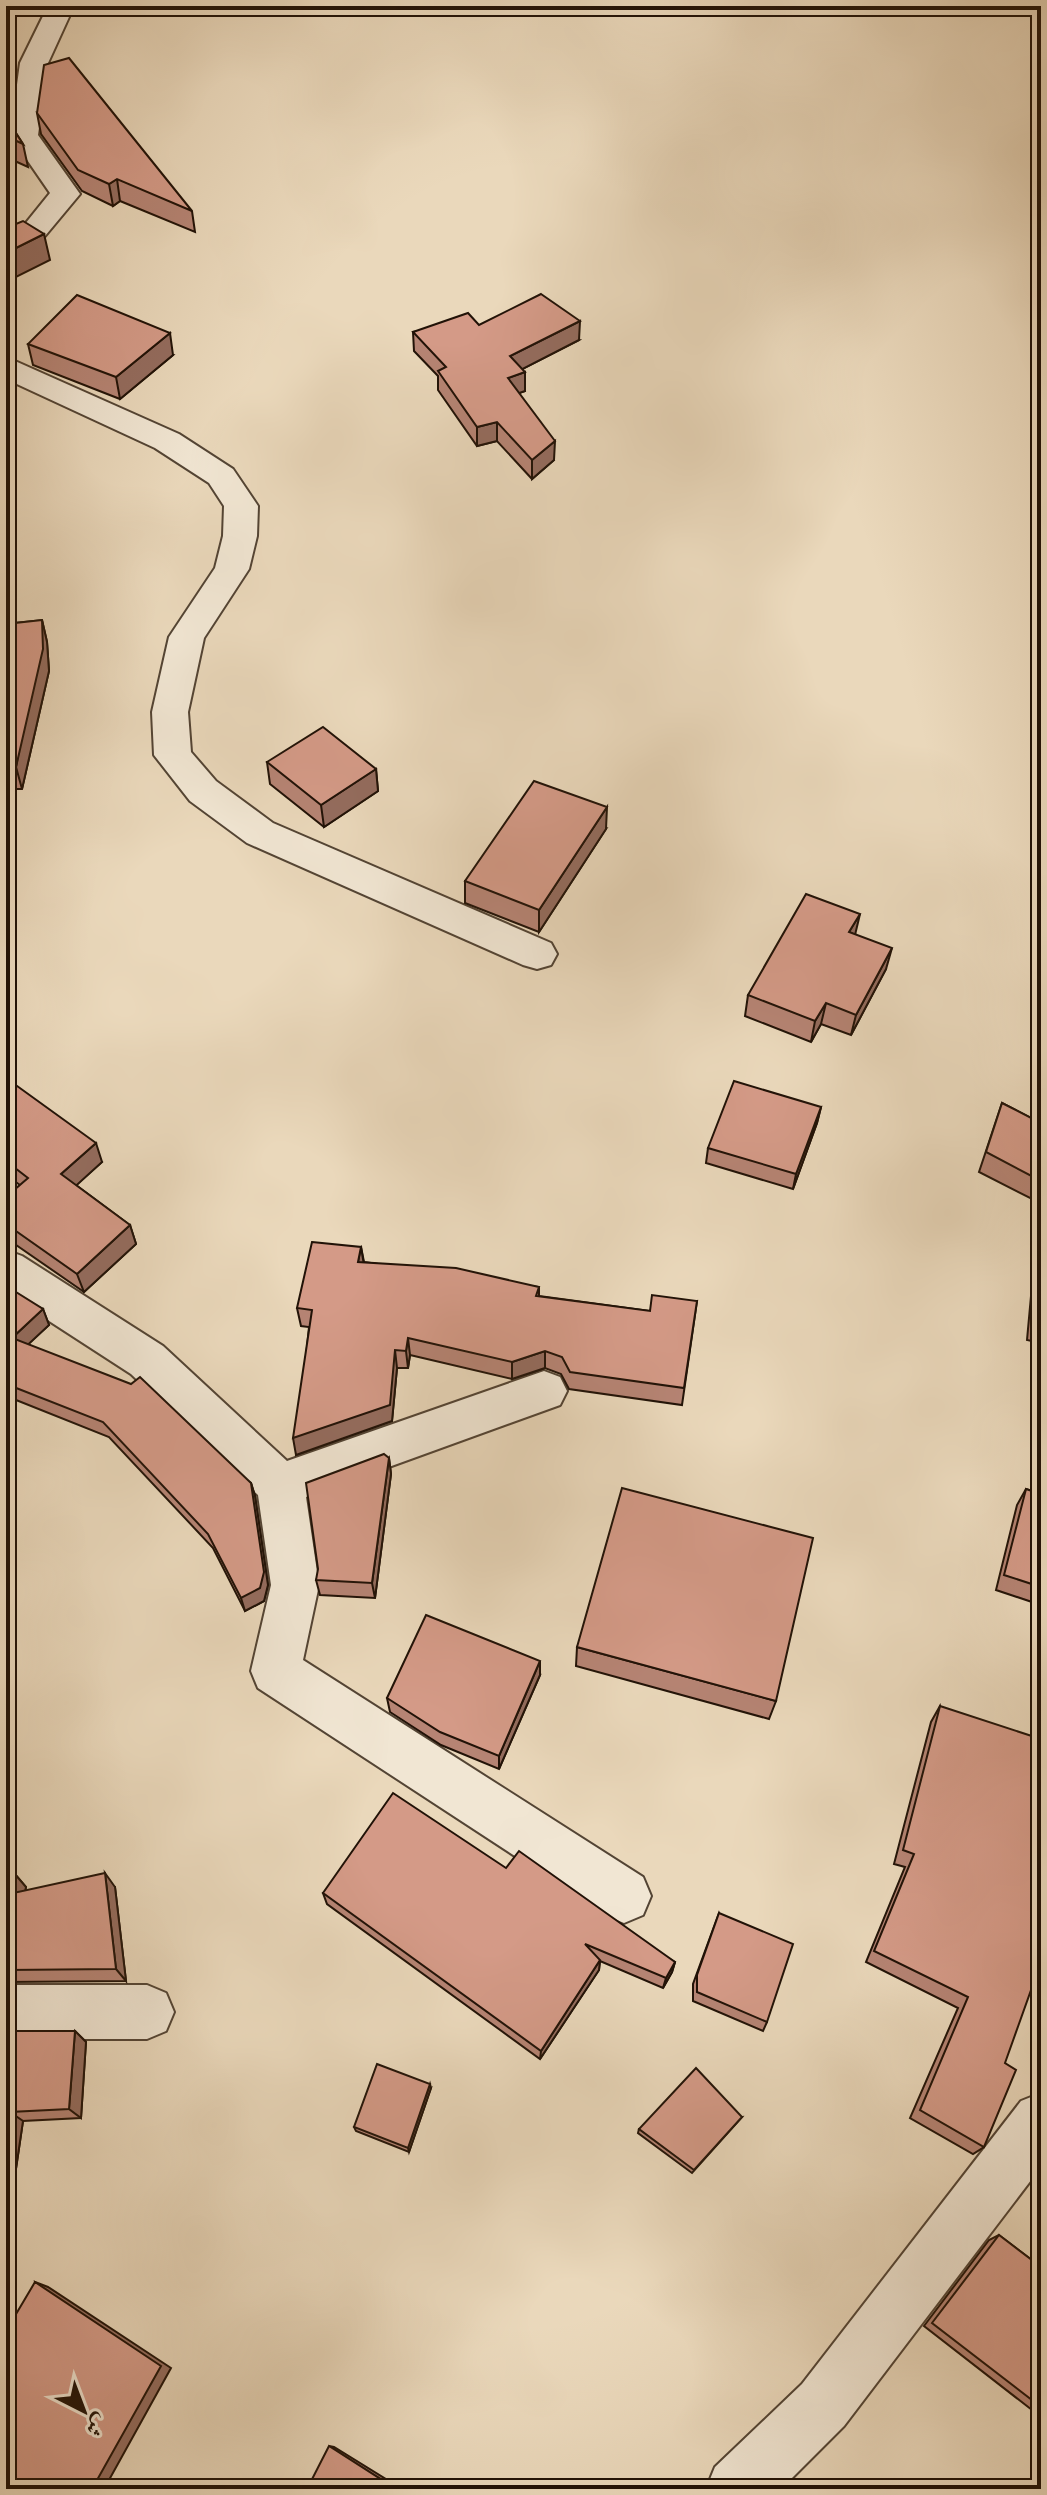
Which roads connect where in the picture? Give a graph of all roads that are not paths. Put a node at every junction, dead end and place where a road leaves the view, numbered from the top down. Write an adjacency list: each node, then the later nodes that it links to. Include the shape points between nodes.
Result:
1 (61, 6): 2 (street, via 34,63 24,135 65,194 35,230)
2 (6, 245)
3 (6, 367): 4 (street, via 167,441 221,476 241,506 232,569 187,637 170,712 173,755 203,791 260,833)
4 (537, 954)
5 (6, 1269): 7 (street, via 147,1360)
6 (544, 1391): 7 (street)
7 (280, 1485): 8 (street, via 295,1585 276,1671)
8 (624, 1896)
9 (6, 2012): 10 (street)
10 (147, 2012)
11 (1041, 2121): 12 (street, via 823,2405)
12 (737, 2489)

